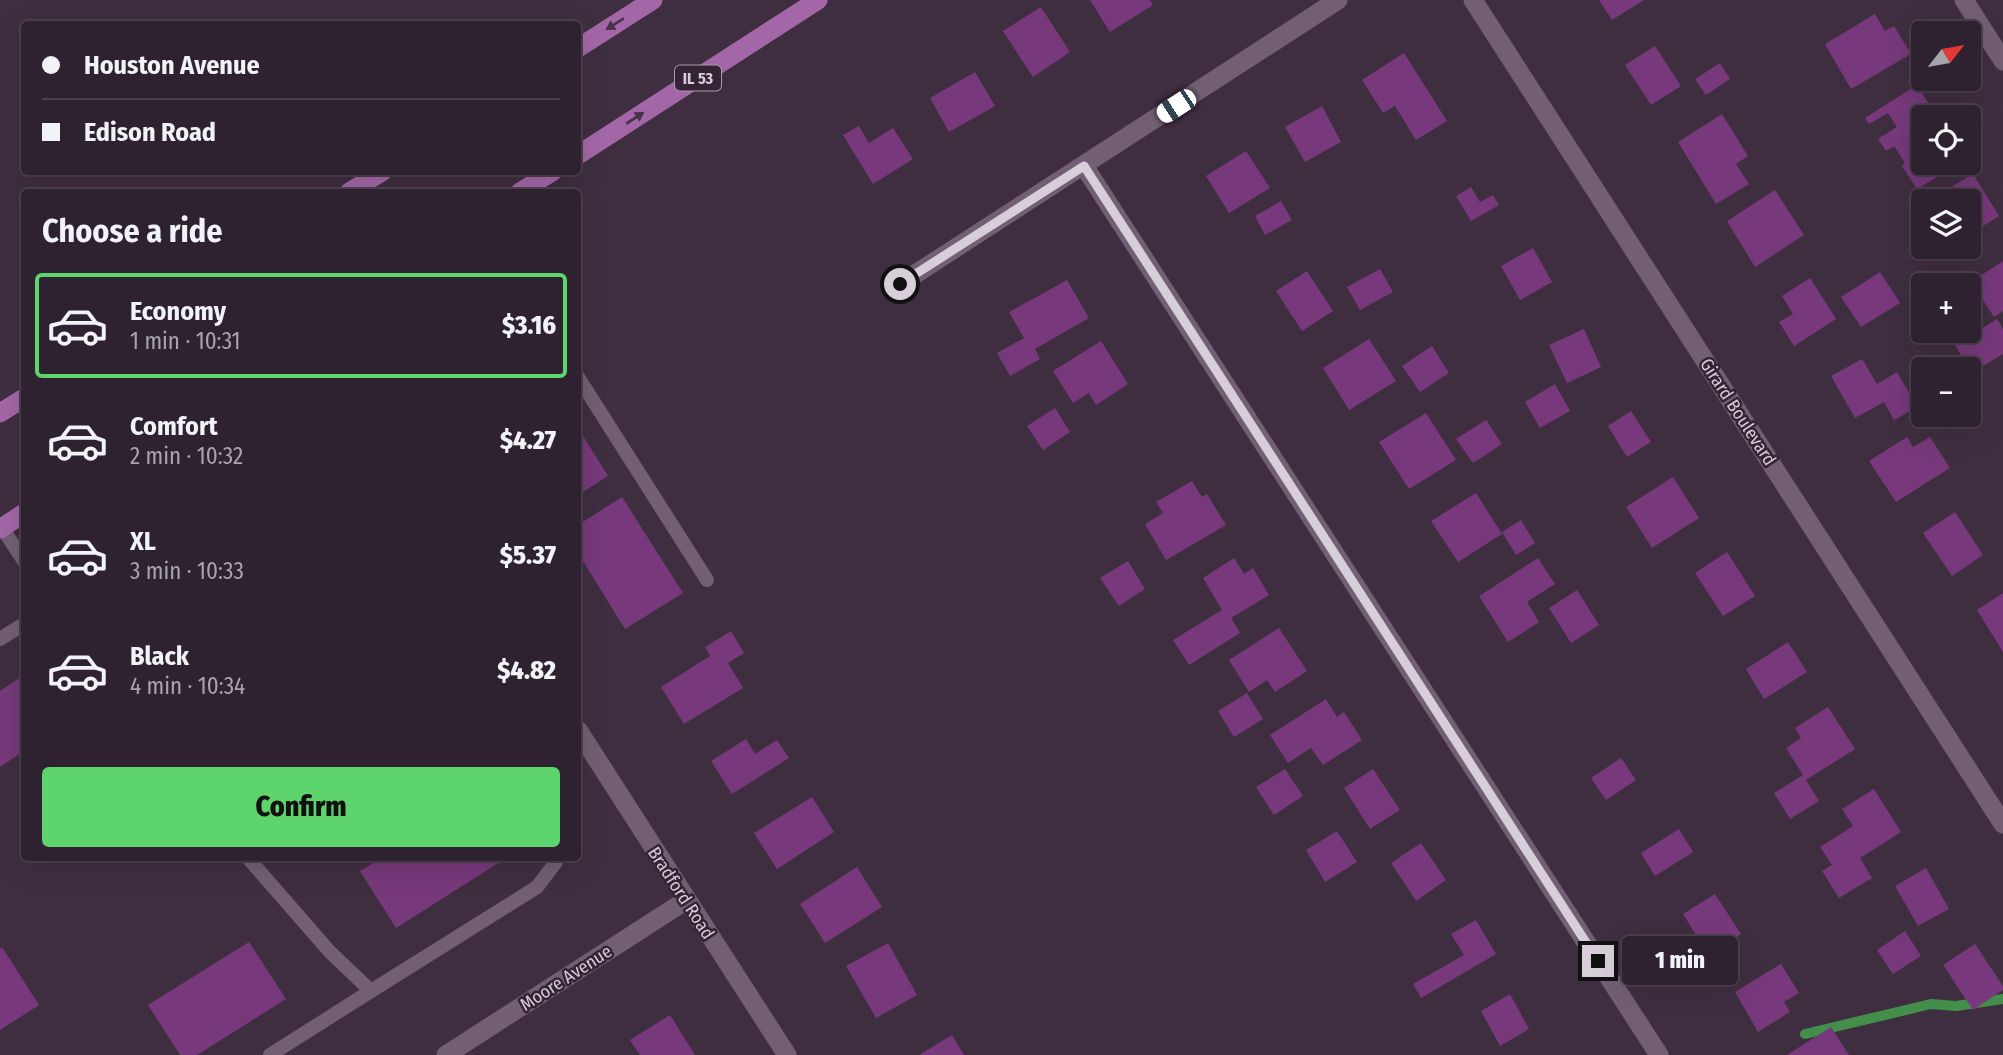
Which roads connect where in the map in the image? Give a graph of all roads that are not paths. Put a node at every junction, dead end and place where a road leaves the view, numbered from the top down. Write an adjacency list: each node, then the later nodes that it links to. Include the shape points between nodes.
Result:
1 (653, 0): 6 (main road, one-way to 6)
2 (818, 0): 8 (main road, IL 53, one-way to 2)
3 (1338, 0): 9 (street)
4 (1473, 0): 25 (street, Girard Boulevard)
5 (1964, 0): 7 (street)
6 (581, 46)
7 (2003, 61)
8 (581, 153)
9 (1084, 166): 14 (street); 33 (street)
10 (377, 175): 12 (main road)
11 (547, 175): 13 (main road)
12 (354, 189)
13 (525, 189)
14 (900, 284)
15 (581, 382): 21 (lane)
16 (21, 400): 17 (main road)
17 (0, 413)
18 (21, 515): 19 (main road)
19 (1, 527): 20 (lane)
20 (21, 557)
21 (707, 580)
22 (21, 626): 23 (lane)
23 (0, 639)
24 (581, 735): 28 (street, Bradford Road)
25 (2003, 824)
26 (251, 861): 29 (lane, via 330,952)
27 (556, 861): 29 (lane, via 537,887)
28 (685, 901): 31 (street, Moore Avenue); 32 (street, Bradford Road)
29 (372, 991): 30 (lane)
30 (270, 1055)
31 (446, 1055)
32 (786, 1055)
33 (1659, 1055)

